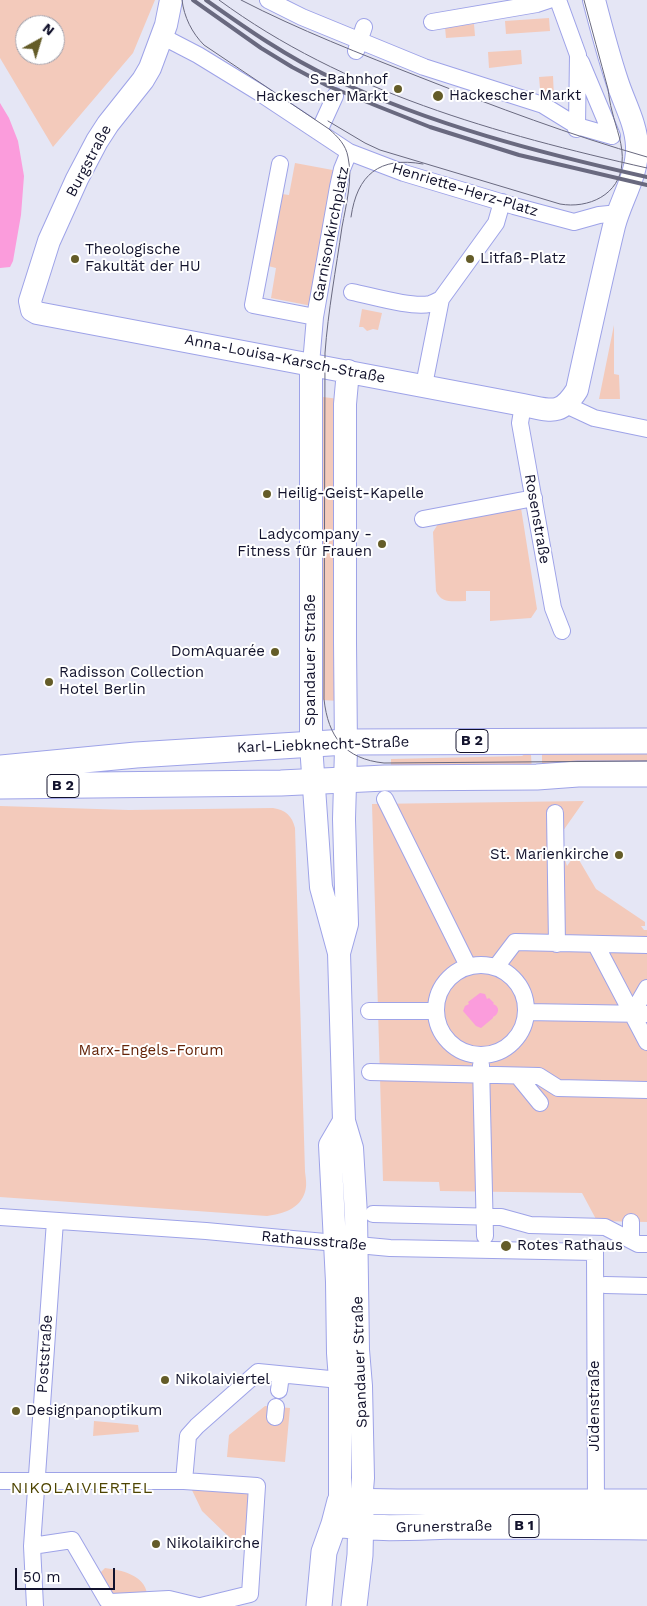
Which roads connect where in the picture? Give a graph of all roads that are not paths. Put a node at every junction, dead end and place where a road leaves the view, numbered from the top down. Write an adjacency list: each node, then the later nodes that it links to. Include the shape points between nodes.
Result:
1 (171, 0): 7 (street, Burgstraße)
2 (268, 0): 10 (street, via 424,67 543,105)
3 (549, 0): 6 (street)
4 (558, 0): 8 (street)
5 (596, 9): 12 (street, via 616,79 632,121)
6 (432, 22)
7 (168, 33): 11 (street, Henriette-Herz-Platz); 19 (street, Burgstraße, via 143,80 108,124 77,179 49,241)
8 (578, 55): 10 (street); 10 (street, via 612,136)
9 (335, 96): 11 (street)
10 (577, 128)
11 (319, 131): 13 (street, Henriette-Herz-Platz)
12 (641, 134): 16 (street, via 630,183)
13 (349, 152): 15 (street, Henriette-Herz-Platz, via 404,173); 20 (street, Garnisonkirchplatz, via 338,187)
14 (280, 164): 20 (street, Garnisonkirchplatz, via 252,305)
15 (502, 202): 16 (street, Henriette-Herz-Platz, via 574,222); 18 (street, via 496,223)
16 (619, 213): 25 (street, via 577,390)
17 (352, 292): 18 (street, via 422,304 432,304)
18 (441, 299): 23 (street)
19 (30, 301): 21 (street, Anna-Louisa-Karsch-Straße, via 32,310 37,313)
20 (315, 317): 21 (street, Garnisonkirchplatz)
21 (311, 364): 22 (street, Anna-Louisa-Karsch-Straße); 32 (street, Spandauer Straße)
22 (348, 371): 23 (street, Anna-Louisa-Karsch-Straße); 31 (street, Spandauer Straße, via 345,423)
23 (424, 386): 24 (street, Anna-Louisa-Karsch-Straße)
24 (523, 405): 25 (street, Anna-Louisa-Karsch-Straße); 27 (street, Rosenstraße, via 520,423)
25 (557, 407): 26 (street)
26 (647, 429)
27 (534, 498): 28 (street); 29 (street, Rosenstraße, via 552,608)
28 (423, 519)
29 (562, 631)
30 (647, 741): 31 (main road, Karl-Liebknecht-Straße / B 2)
31 (346, 742): 32 (main road, Karl-Liebknecht-Straße / B 2); 35 (street, Spandauer Straße)
32 (311, 745): 33 (main road, Karl-Liebknecht-Straße / B 2, via 136,755); 36 (street, Spandauer Straße)
33 (0, 768)
34 (647, 774): 35 (main road, B 2)
35 (344, 780): 36 (main road, B 2); 43 (street, Spandauer Straße, via 347,924)
36 (312, 782): 37 (main road, B 2); 43 (street, Spandauer Straße, via 320,887)
37 (0, 786)
38 (385, 798): 44 (street)
39 (555, 813): 40 (street)
40 (557, 944): 41 (street); 45 (street, via 515,942)
41 (596, 945): 42 (street); 50 (street)
42 (647, 945)
43 (339, 953): 58 (street, Spandauer Straße)
44 (468, 966): 45 (street); 48 (street, via 448,978 436,999)
45 (496, 967): 49 (street, via 511,976 522,990)
46 (647, 988): 50 (street)
47 (368, 1011): 48 (street)
48 (435, 1011): 52 (street, via 439,1028 449,1042 463,1052)
49 (526, 1012): 50 (street); 52 (street, via 520,1034 512,1043 503,1050)
50 (640, 1014): 51 (street)
51 (647, 1042)
52 (481, 1056): 54 (street)
53 (370, 1072): 54 (street)
54 (482, 1075): 55 (street); 61 (street)
55 (518, 1076): 56 (street, via 539,1076 558,1088); 57 (street)
56 (647, 1090)
57 (540, 1103)
58 (344, 1121): 66 (street, Spandauer Straße, via 330,1145); 67 (street, Spandauer Straße, via 352,1148)
59 (374, 1214): 61 (street)
60 (0, 1217): 62 (street, Rathausstraße)
61 (485, 1217): 64 (street); 65 (street, via 501,1217 530,1225 605,1228)
62 (55, 1221): 66 (street, Rathausstraße); 72 (street, Poststraße)
63 (631, 1222): 65 (street)
64 (485, 1236)
65 (639, 1242)
66 (334, 1243): 67 (street, Rathausstraße); 70 (street, Spandauer Straße)
67 (357, 1245): 68 (street, Rathausstraße, via 595,1252); 76 (street, Spandauer Straße, via 363,1469)
68 (599, 1285): 69 (street); 74 (street, Jüdenstraße)
69 (647, 1286)
70 (340, 1380): 73 (street, via 280,1382 258,1372 188,1436); 76 (street, Spandauer Straße)
71 (0, 1481): 72 (street)
72 (36, 1481): 73 (street); 80 (street, Poststraße)
73 (184, 1481): 82 (street, via 257,1486)
74 (596, 1502): 75 (main road, Grunerstraße / B 1); 76 (main road, Grunerstraße / B 1); 77 (street, Jüdenstraße)
75 (647, 1502)
76 (345, 1509): 79 (main road, Spandauer Straße); 81 (main road, Spandauer Straße, via 324,1552)
77 (595, 1526): 78 (main road, Grunerstraße / B 1); 79 (main road, Grunerstraße / B 1)
78 (647, 1527)
79 (360, 1528): 83 (main road, Spandauer Straße)
80 (32, 1546): 84 (street, Poststraße); 85 (street, via 72,1540 111,1602 169,1599)
81 (320, 1598)
82 (244, 1599): 85 (street)
83 (355, 1605)
84 (35, 1606)
85 (199, 1606)

